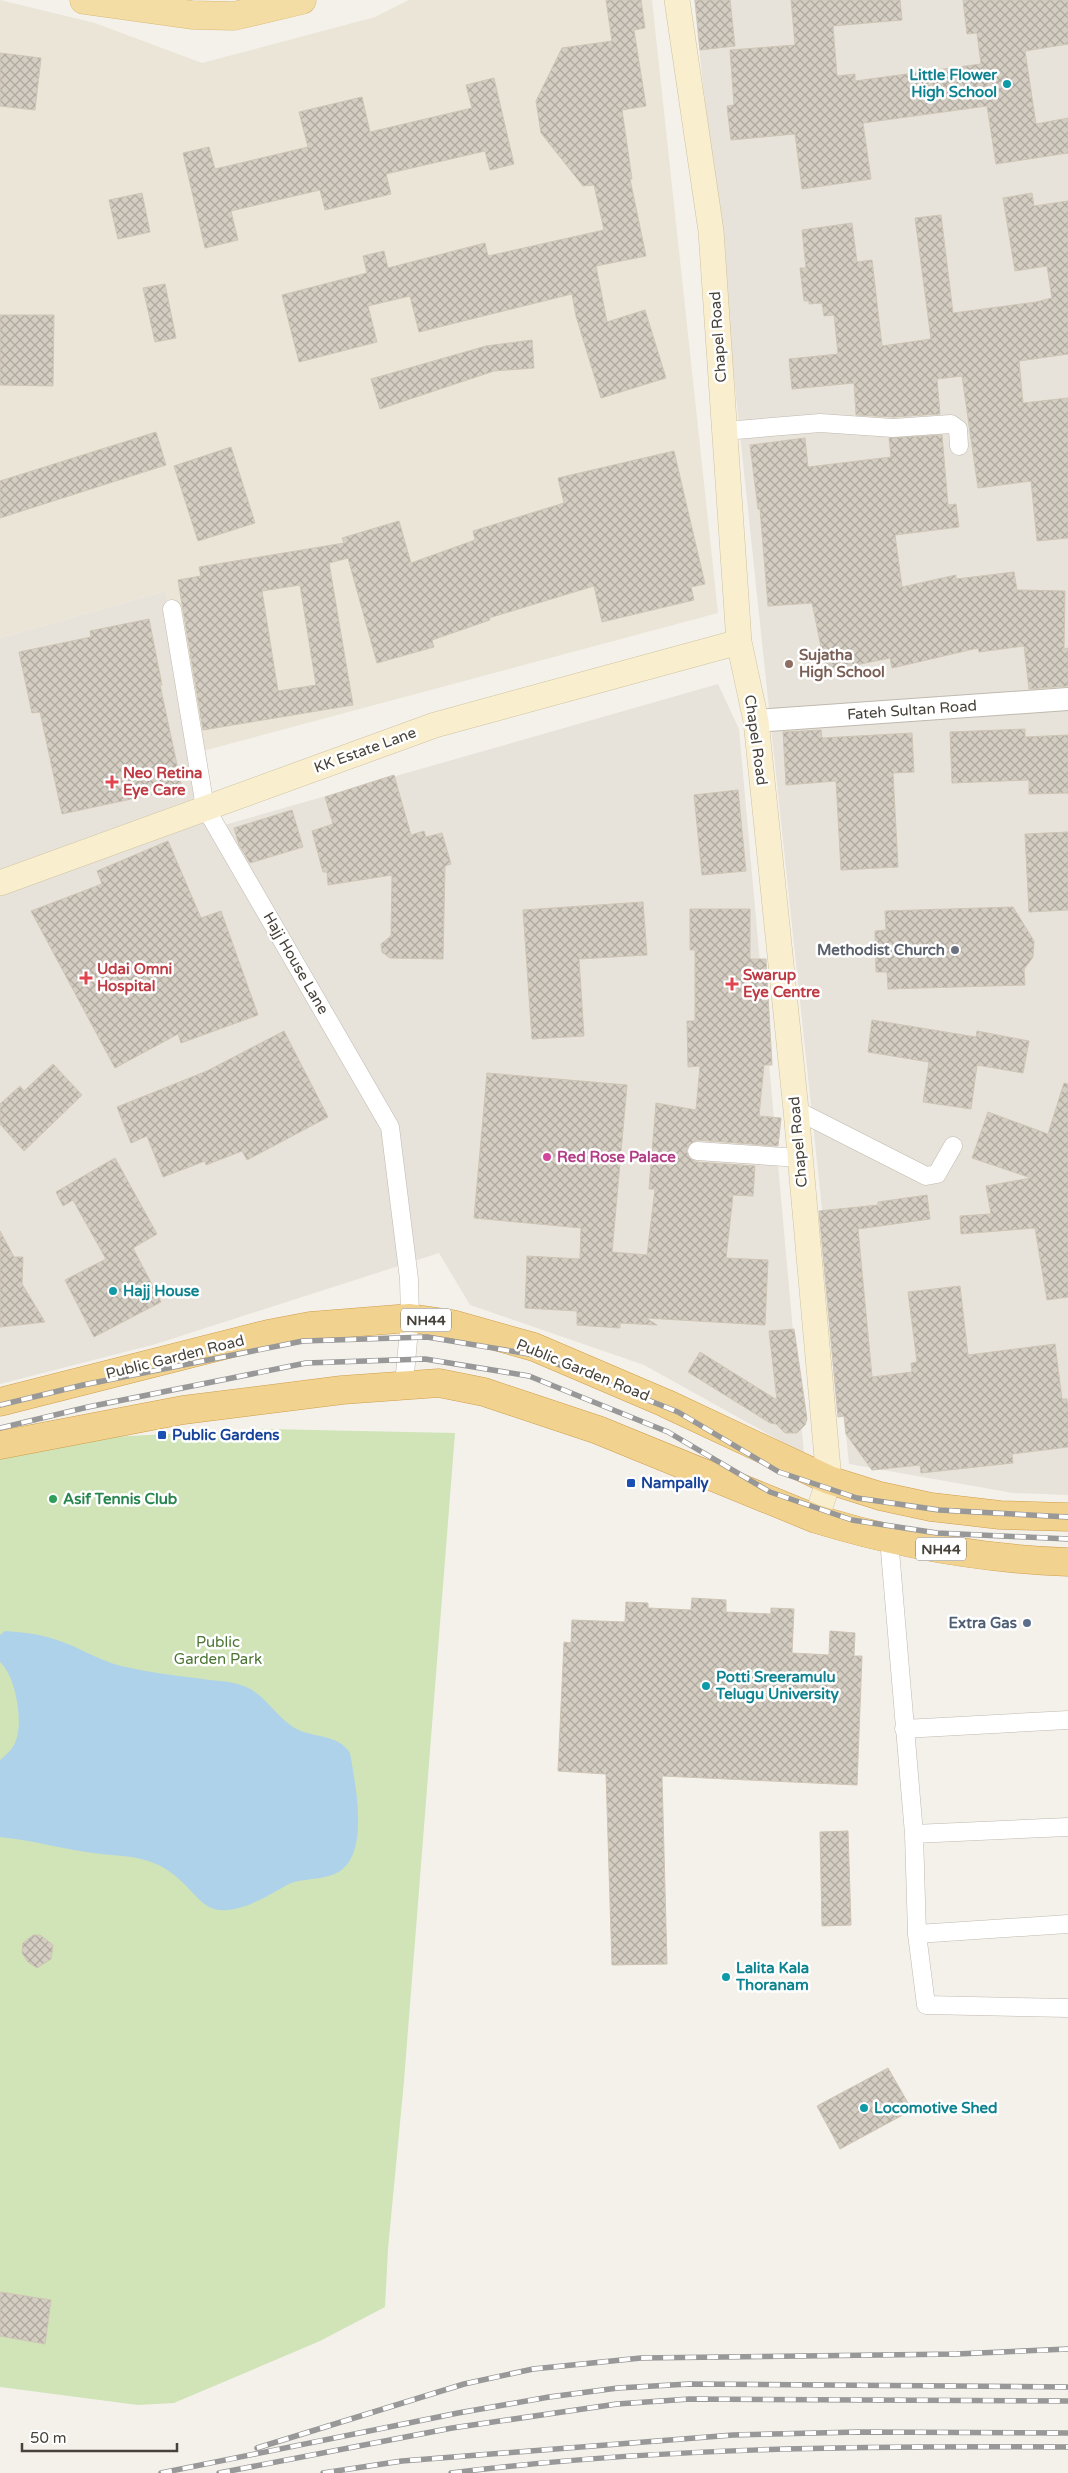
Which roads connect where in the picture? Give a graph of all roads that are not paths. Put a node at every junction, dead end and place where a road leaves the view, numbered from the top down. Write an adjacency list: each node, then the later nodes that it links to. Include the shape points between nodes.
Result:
1 (84, 0): 2 (main road, via 192,15 234,16)
2 (302, 0)
3 (677, 0): 4 (main road, Chapel Road, via 711,231)
4 (724, 431): 5 (street, via 820,423 893,428 951,424 958,429); 7 (main road, Chapel Road)
5 (959, 446)
6 (172, 609): 10 (street, Hajj House Lane)
7 (739, 642): 9 (main road, Chapel Road); 10 (main road, KK Estate Lane, via 436,725)
8 (1068, 699): 9 (street, Fateh Sultan Road)
9 (756, 721): 12 (main road, Chapel Road)
10 (205, 807): 11 (main road, KK Estate Lane); 16 (street, Hajj House Lane, via 390,1127 410,1279)
11 (0, 884)
12 (796, 1110): 13 (street, via 926,1176 937,1174); 15 (main road, Chapel Road)
13 (953, 1146)
14 (696, 1151): 15 (street)
15 (799, 1158): 20 (main road, Chapel Road)
16 (410, 1318): 17 (street, Hajj House Lane); 18 (highway, Public Garden Road / NH44, via 276,1332); 20 (highway, Public Garden Road / NH44, via 452,1324 534,1347)
17 (404, 1385): 19 (highway, NH44, via 183,1410); 22 (highway, NH44, via 439,1383 484,1392 598,1430)
18 (0, 1402)
19 (0, 1445)
20 (829, 1480): 21 (highway, NH44, via 931,1507 1000,1515); 22 (main road)
21 (1068, 1516)
22 (816, 1519): 23 (highway, NH44)
23 (889, 1540): 24 (highway, NH44, via 1034,1561); 26 (street)
24 (1068, 1562)
25 (1068, 1720): 26 (street)
26 (904, 1729): 28 (street)
27 (1068, 1827): 28 (street)
28 (914, 1834): 30 (street)
29 (1068, 1924): 30 (street)
30 (917, 1934): 31 (street, via 926,2005)
31 (1068, 2008)

